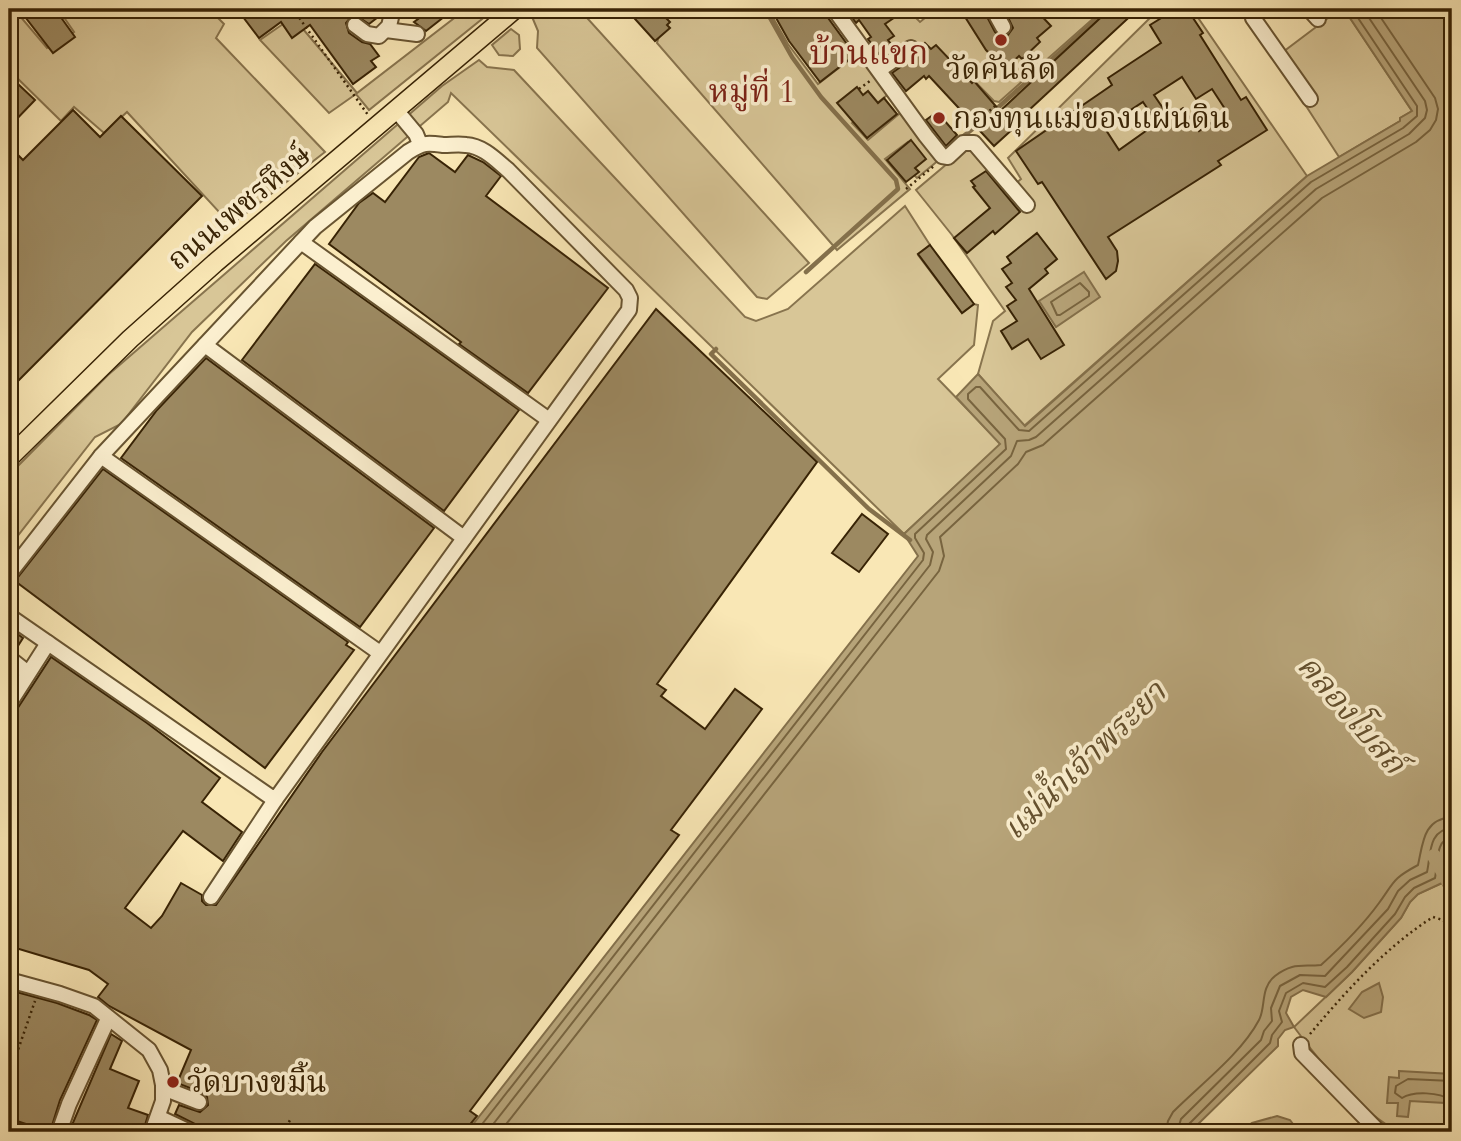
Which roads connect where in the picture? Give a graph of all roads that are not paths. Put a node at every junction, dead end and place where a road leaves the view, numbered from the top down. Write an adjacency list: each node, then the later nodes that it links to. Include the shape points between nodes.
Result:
1 (393, 9): 8 (street)
2 (834, 9): 11 (street)
3 (993, 9): 7 (street)
4 (1261, 9): 12 (street, via 1253,18)
5 (505, 12): 13 (main road, ถนนเพชรหึงษ์)
6 (355, 25): 8 (street, via 376,37)
7 (1003, 27)
8 (387, 30): 9 (street)
9 (417, 34)
10 (911, 48): 11 (street)
11 (879, 70): 15 (street, via 945,157 963,143 974,143)
12 (1310, 99)
13 (396, 110): 14 (street); 20 (main road, ถนนเพชรหึงษ์, via 139,331)
14 (420, 144): 16 (street); 18 (street, via 466,145 489,155 630,298 629,310)
15 (1027, 205)
16 (301, 242): 17 (street); 18 (street)
17 (205, 345): 19 (street); 21 (street)
18 (549, 419): 21 (street)
19 (101, 456): 22 (street); 25 (street)
20 (9, 458)
21 (464, 538): 25 (street)
22 (9, 574)
23 (9, 616): 24 (street)
24 (48, 643): 27 (street); 29 (street)
25 (380, 653): 29 (street)
26 (9, 658): 27 (street)
27 (28, 673): 28 (street)
28 (9, 704)
29 (275, 800): 30 (street)
30 (211, 897)
31 (9, 981): 32 (street, via 94,1006)
32 (108, 1019): 34 (street, via 149,1050); 37 (street)
33 (1300, 1045): 40 (street, via 1302,1053)
34 (163, 1088): 35 (street); 36 (street)
35 (199, 1102)
36 (158, 1117): 38 (street); 39 (street)
37 (59, 1132)
38 (152, 1132)
39 (190, 1132)
40 (1379, 1132)

